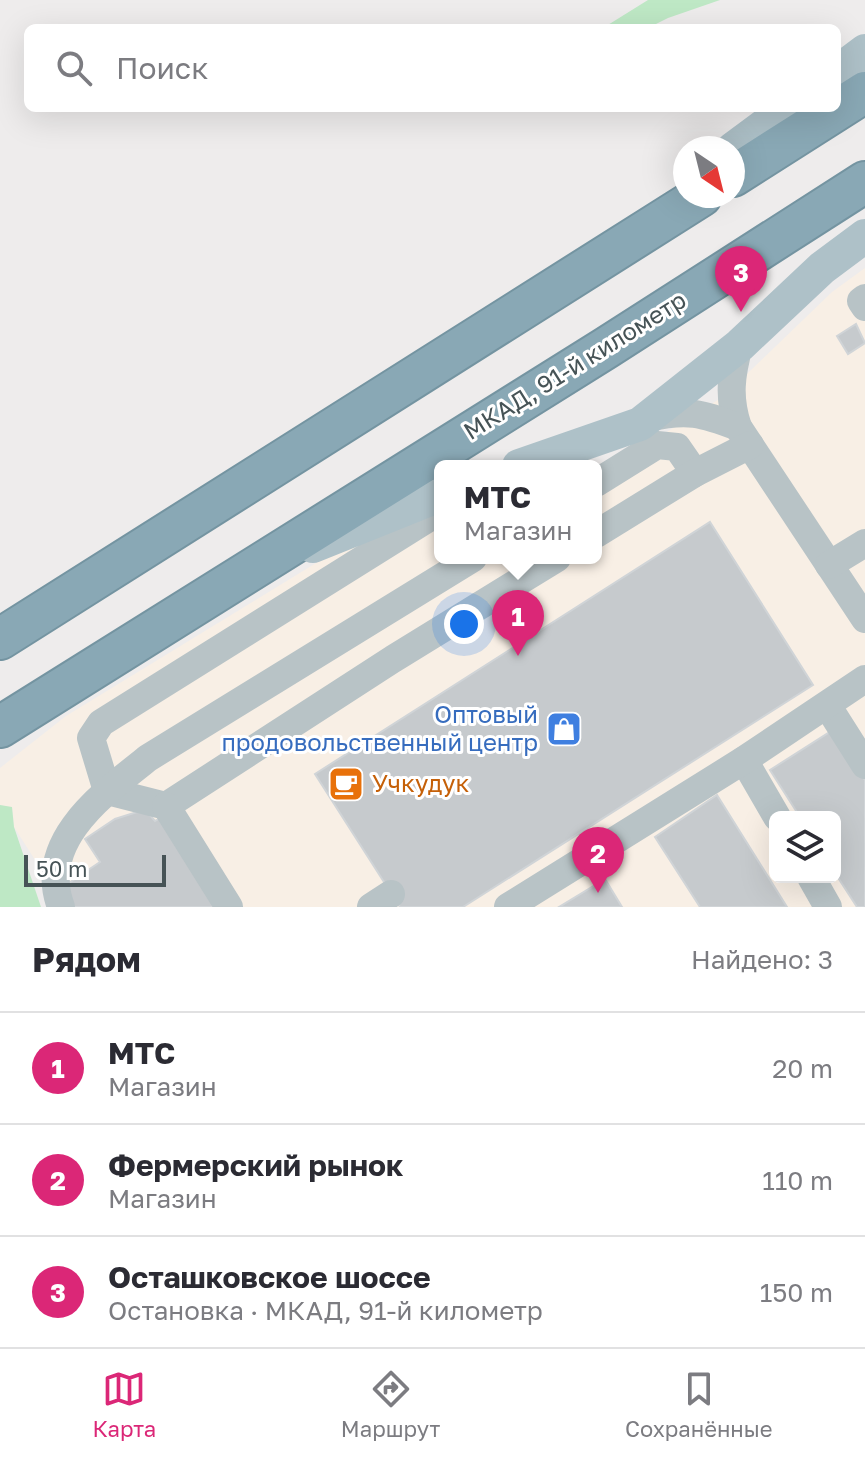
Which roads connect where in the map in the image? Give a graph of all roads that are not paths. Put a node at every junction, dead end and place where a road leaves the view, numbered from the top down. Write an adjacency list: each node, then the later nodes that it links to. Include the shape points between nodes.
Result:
1 (865, 51): 2 (main road)
2 (841, 69)
3 (865, 92): 4 (highway)
4 (841, 107)
5 (783, 112): 7 (main road)
6 (834, 112): 8 (highway)
7 (745, 140)
8 (745, 168)
9 (865, 182): 29 (highway, МКАД, 91-й километр)
10 (673, 194): 15 (main road)
11 (682, 208): 15 (highway)
12 (865, 236): 16 (main road, via 822,268)
13 (865, 298): 14 (lane)
14 (865, 307)
15 (507, 318): 31 (highway)
16 (739, 346): 17 (main road); 18 (lane, via 731,407)
17 (648, 418): 18 (lane, via 676,411 705,415); 19 (main road)
18 (744, 436): 20 (lane); 28 (lane)
19 (537, 460)
20 (695, 473): 21 (lane, via 677,447 657,445); 24 (lane)
21 (602, 479)
22 (434, 497): 29 (main road)
23 (434, 515): 37 (lane, via 101,723 91,738)
24 (602, 530)
25 (865, 543): 28 (lane)
26 (463, 564): 37 (lane, via 148,758)
27 (547, 564): 38 (lane)
28 (829, 565): 30 (lane)
29 (246, 573): 34 (highway, МКАД, 91-й километр)
30 (865, 619)
31 (0, 639)
32 (865, 679): 33 (lane)
33 (827, 705): 35 (lane); 36 (lane)
34 (0, 727)
35 (744, 760): 39 (lane); 43 (lane)
36 (865, 765)
37 (107, 791): 38 (lane); 41 (lane, via 69,833 57,856)
38 (166, 806): 42 (lane)
39 (774, 811)
40 (814, 883): 44 (lane)
41 (61, 907)
42 (229, 907)
43 (508, 907)
44 (828, 907)

